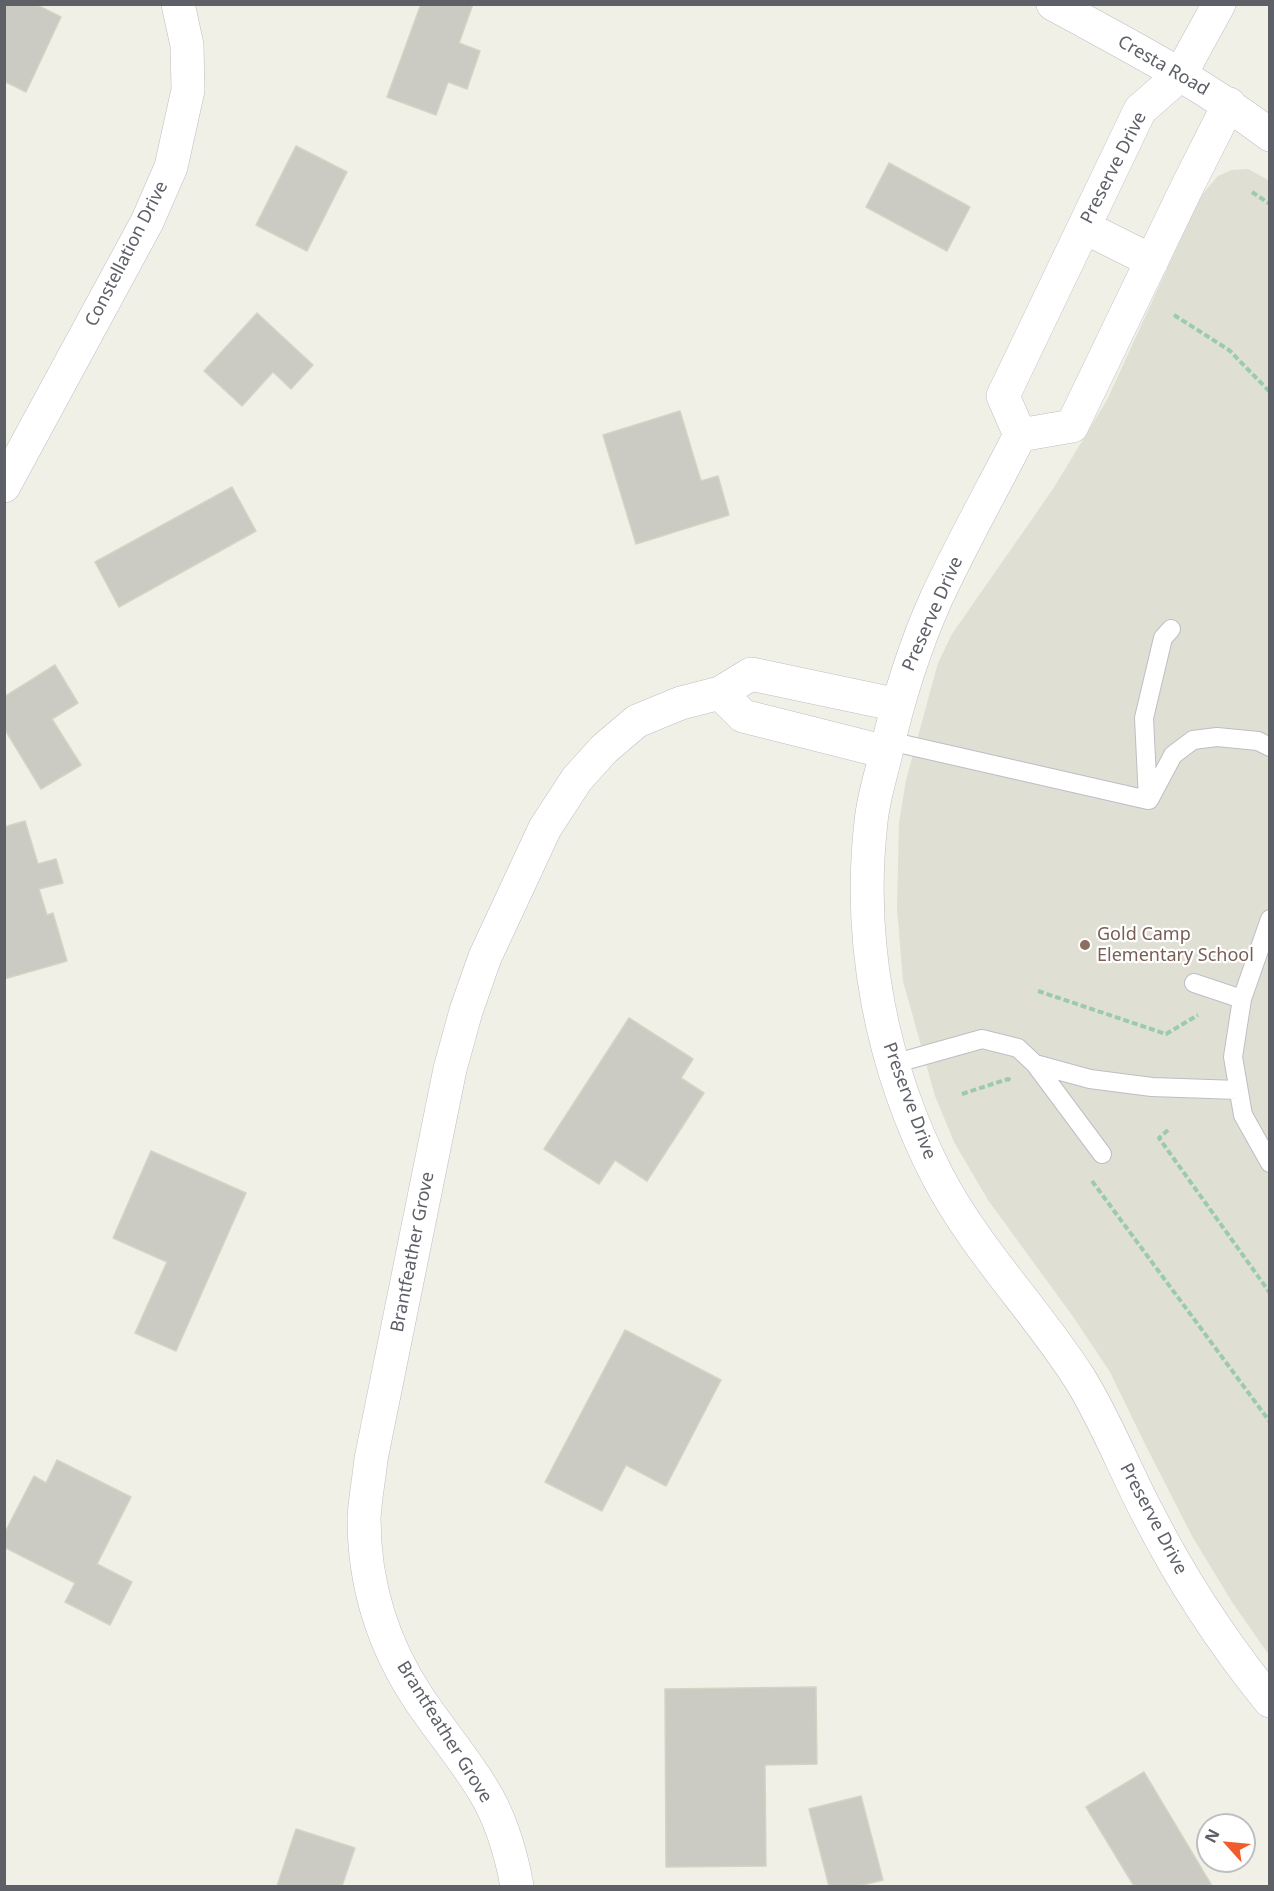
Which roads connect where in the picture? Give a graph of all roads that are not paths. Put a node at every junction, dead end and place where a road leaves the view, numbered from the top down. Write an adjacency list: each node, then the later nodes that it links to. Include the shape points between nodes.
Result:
1 (178, 4): 10 (street, Constellation Drive, via 187,45 188,90 171,167 147,222)
2 (1053, 4): 4 (street, Cresta Road)
3 (1219, 4): 4 (street)
4 (1180, 75): 5 (street, Cresta Road); 7 (street, Preserve Drive, via 1140,110)
5 (1229, 104): 6 (street, Cresta Road); 8 (street)
6 (1269, 135)
7 (1084, 227): 8 (street); 9 (street, Preserve Drive, via 1003,396)
8 (1152, 261): 9 (street, via 1072,426)
9 (1020, 435): 13 (street, Preserve Drive, via 936,599)
10 (4, 486)
11 (1171, 629): 16 (lane, via 1163,638 1144,718)
12 (720, 693): 13 (street, Brantfeather Grove, via 751,674); 14 (street, via 743,716); 26 (street, Brantfeather Grove, via 637,721 604,749 577,779 545,828 512,897 473,989 450,1069 372,1459 364,1516 366,1567 376,1608 391,1648 418,1697 483,1790 502,1829)
13 (898, 705): 14 (street, Preserve Drive)
14 (887, 746): 16 (lane); 20 (street, Preserve Drive, via 871,817 867,915 880,1019)
15 (1269, 747): 16 (lane, via 1258,741 1217,737 1193,740 1173,755)
16 (1148, 800)
17 (1269, 919): 19 (lane)
18 (1194, 983): 19 (lane)
19 (1242, 999): 22 (lane, via 1233,1057)
20 (893, 1064): 21 (lane, via 982,1039 1018,1048); 25 (street, Preserve Drive, via 915,1128 963,1219 1062,1351 1091,1397 1174,1562 1222,1638)
21 (1035, 1064): 22 (lane, via 1110,1082); 23 (lane)
22 (1238, 1090): 24 (lane, via 1244,1115)
23 (1102, 1154)
24 (1269, 1163)
25 (1269, 1701)
26 (517, 1887)

